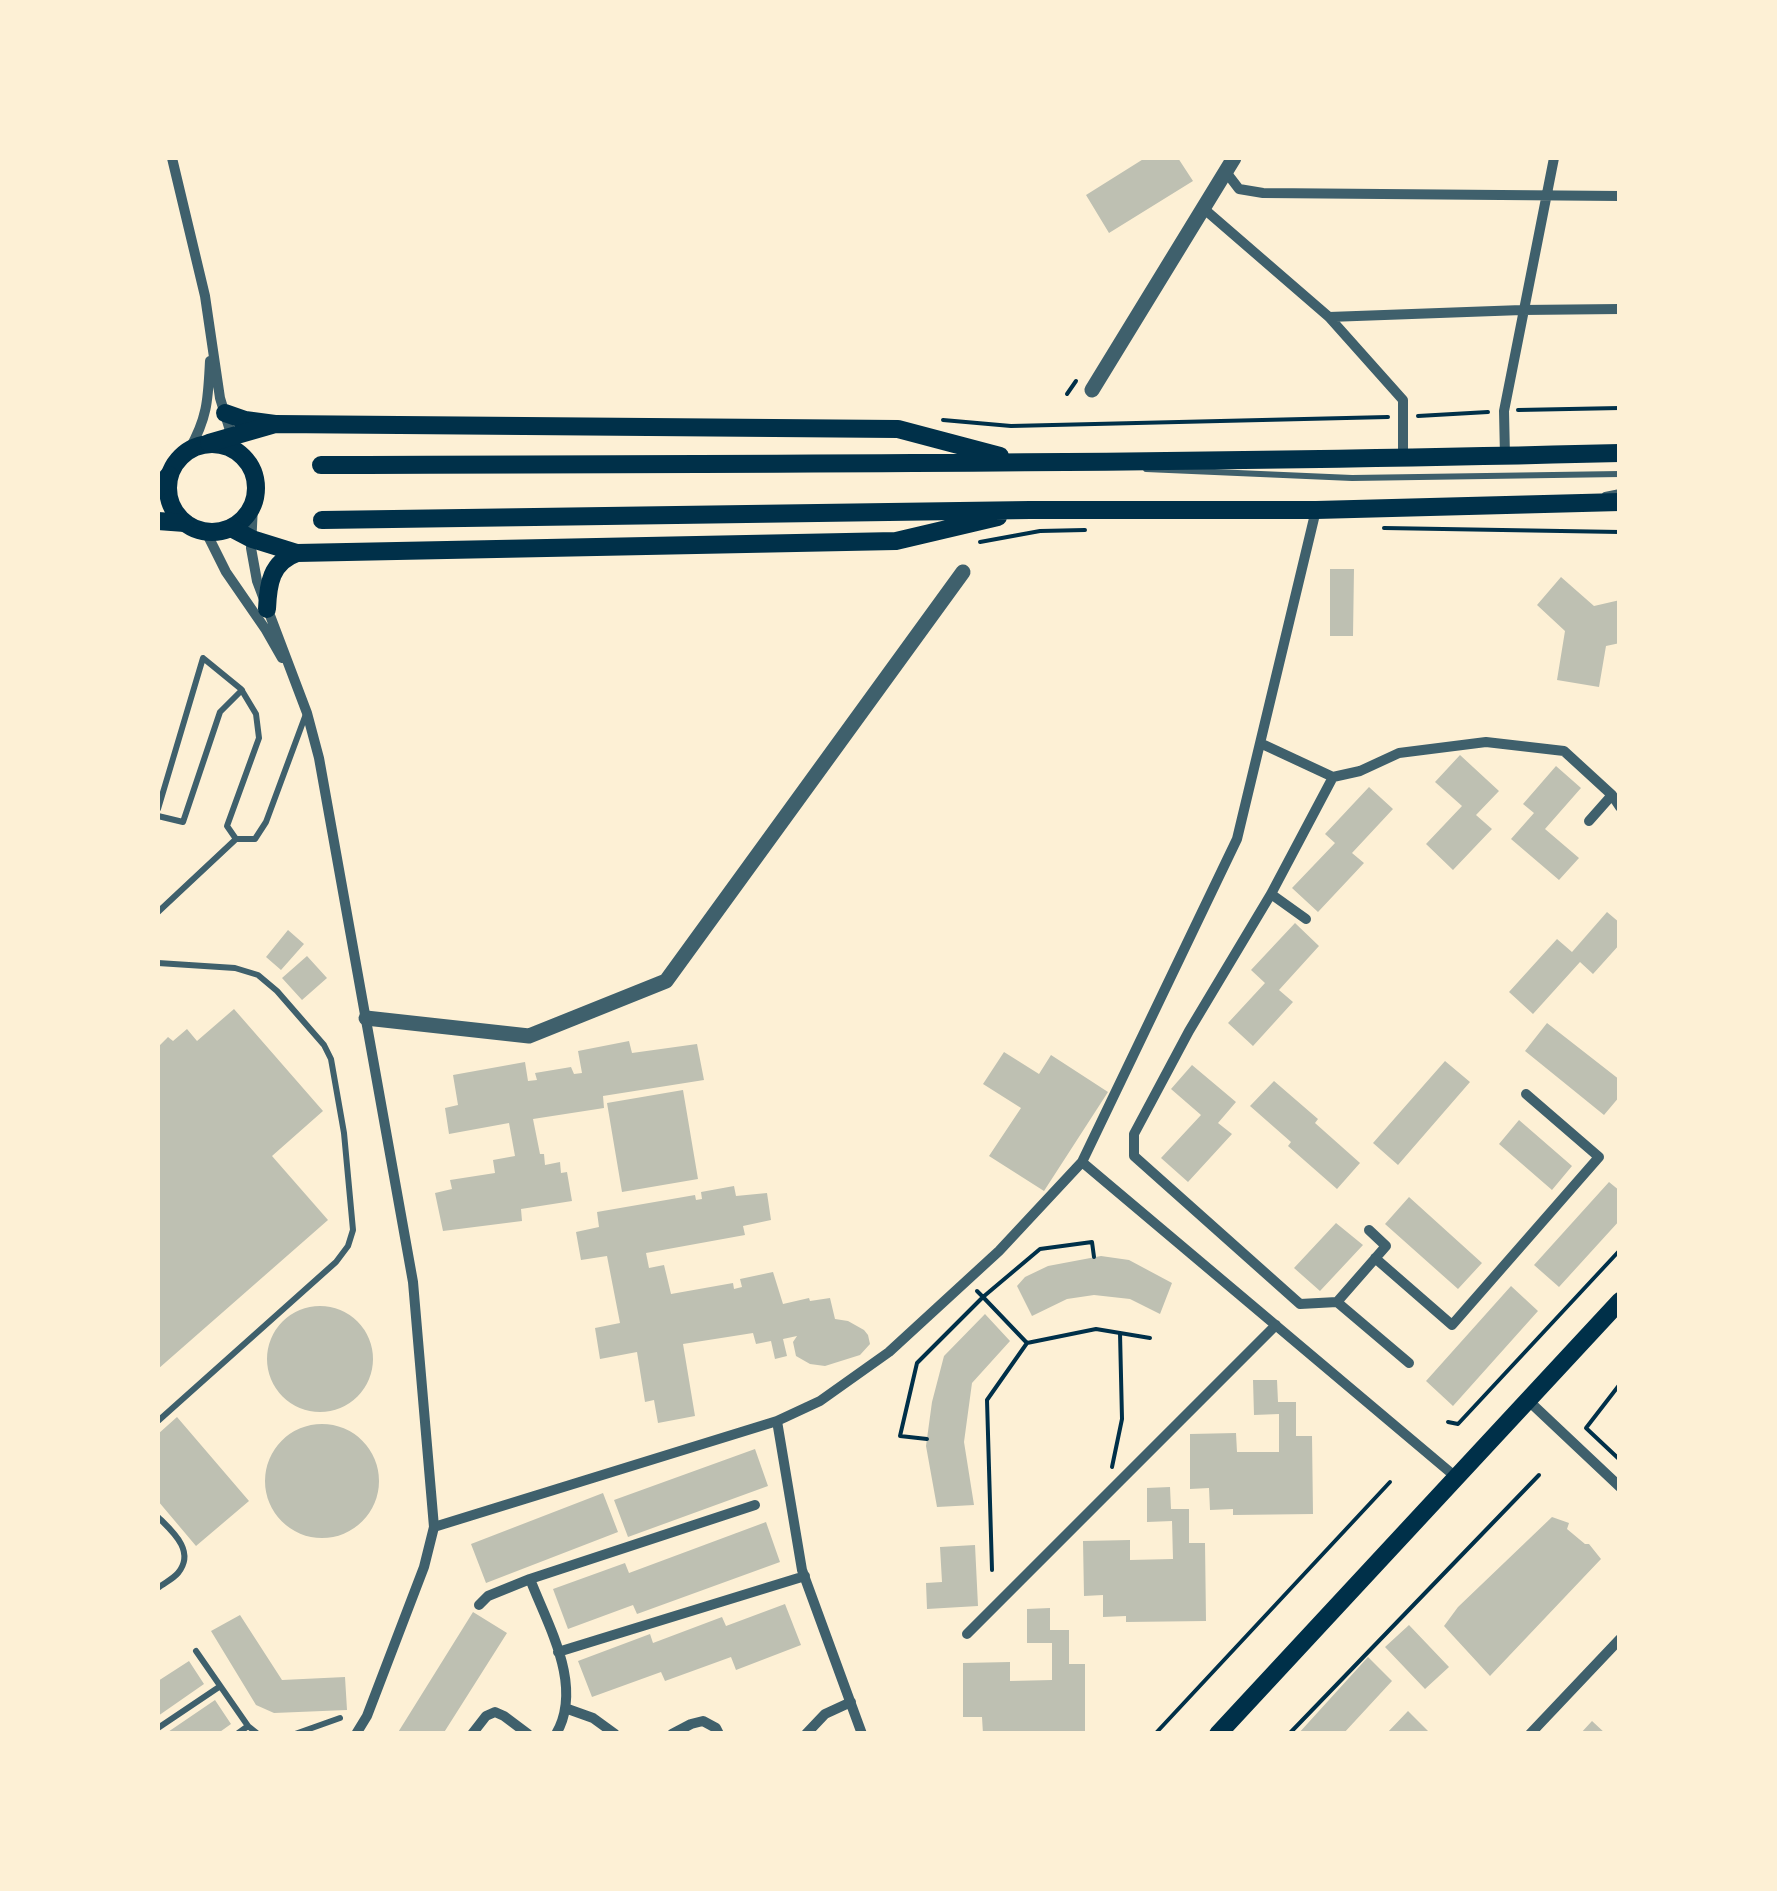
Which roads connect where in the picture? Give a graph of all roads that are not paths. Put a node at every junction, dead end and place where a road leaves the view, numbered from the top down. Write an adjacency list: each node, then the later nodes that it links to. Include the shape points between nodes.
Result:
1 (172, 158): 10 (street)
2 (1554, 158): 4 (street)
3 (1230, 165): 4 (street, via 1239,189 1263,193); 6 (street)
4 (1546, 196): 5 (street); 8 (street)
5 (1620, 196)
6 (1203, 208): 9 (street); 11 (street)
7 (1620, 309): 8 (street)
8 (1522, 310): 9 (street); 17 (street, via 1504,411)
9 (1329, 317): 18 (street, via 1402,400)
10 (212, 335): 12 (street); 15 (street, via 204,422)
11 (1092, 390)
12 (225, 413): 13 (main road); 14 (street)
13 (276, 424): 14 (main road); 20 (main road, via 898,428)
14 (235, 443): 15 (main road); 27 (main road, via 254,471)
15 (189, 450): 23 (main road)
16 (1620, 453): 17 (main road)
17 (1506, 456): 18 (main road)
18 (1403, 458): 19 (main road)
19 (1083, 462): 20 (main road); 22 (lane, via 1352,478)
20 (1025, 463): 21 (main road)
21 (322, 465)
22 (1620, 474)
23 (163, 482): 32 (main road)
24 (1620, 492): 26 (lane)
25 (1620, 502): 26 (main road)
26 (1560, 503): 29 (main road)
27 (253, 506): 33 (main road); 35 (street)
28 (1030, 510): 29 (main road); 30 (main road); 36 (main road, via 896,541)
29 (1316, 510): 42 (street)
30 (322, 520)
31 (158, 521): 32 (main road)
32 (185, 523): 34 (main road)
33 (231, 528): 34 (main road); 35 (main road)
34 (206, 532): 39 (street)
35 (252, 539): 36 (main road); 38 (street)
36 (297, 553): 38 (main road, via 269,581)
37 (964, 572): 53 (street, via 666,981 529,1036)
38 (267, 610): 39 (street)
39 (297, 685): 41 (street)
40 (241, 689): 46 (lane, via 220,712 183,822); 46 (lane, via 203,658); 48 (lane, via 256,714 259,738 227,826)
41 (307, 713): 48 (lane, via 266,822 255,840); 53 (street)
42 (1260, 743): 43 (street); 55 (street, via 1237,839)
43 (1333, 777): 44 (street, via 1398,752 1486,742 1564,751); 49 (street)
44 (1612, 795): 45 (street); 47 (street)
45 (1620, 807)
46 (158, 813)
47 (1589, 821)
48 (236, 839): 50 (lane)
49 (1271, 894): 51 (street); 59 (street, via 1134,1134 1134,1156 1300,1304)
50 (158, 912)
51 (1306, 919)
52 (158, 963): 63 (lane, via 258,975 324,1045 344,1133 353,1230 336,1262)
53 (366, 1018): 69 (street, via 413,1282)
54 (1526, 1094): 57 (street, via 1599,1157 1452,1326)
55 (1082, 1162): 60 (street); 64 (street, via 999,1251 889,1352)
56 (1369, 1230): 57 (street, via 1386,1246)
57 (1375, 1258): 59 (street)
58 (1620, 1300): 62 (main road)
59 (1338, 1302): 61 (street)
60 (1276, 1325): 65 (street); 74 (street)
61 (1408, 1362)
62 (1526, 1402): 65 (main road); 66 (street)
63 (158, 1421)
64 (777, 1422): 69 (street); 70 (street)
65 (1457, 1478): 96 (main road)
66 (1620, 1486)
67 (756, 1506): 71 (street)
68 (158, 1518): 72 (lane, via 184,1551 178,1572)
69 (434, 1527): 87 (street)
70 (805, 1576): 77 (street); 79 (street)
71 (530, 1579): 73 (street); 77 (street)
72 (158, 1588)
73 (479, 1604)
74 (967, 1634)
75 (1620, 1639): 97 (street)
76 (196, 1651): 78 (lane)
77 (558, 1652): 80 (street)
78 (220, 1686): 82 (lane); 83 (lane)
79 (851, 1702): 94 (street); 95 (street)
80 (565, 1708): 90 (street); 91 (street)
81 (340, 1718): 86 (lane)
82 (248, 1726): 84 (lane); 85 (lane)
83 (158, 1728)
84 (237, 1734)
85 (258, 1734)
86 (294, 1734)
87 (356, 1734)
88 (472, 1734): 89 (street, via 495,1712)
89 (528, 1734)
90 (556, 1734)
91 (615, 1734)
92 (672, 1734): 93 (street, via 703,1721)
93 (719, 1734)
94 (806, 1734)
95 (862, 1734)
96 (1218, 1734)
97 (1530, 1734)

